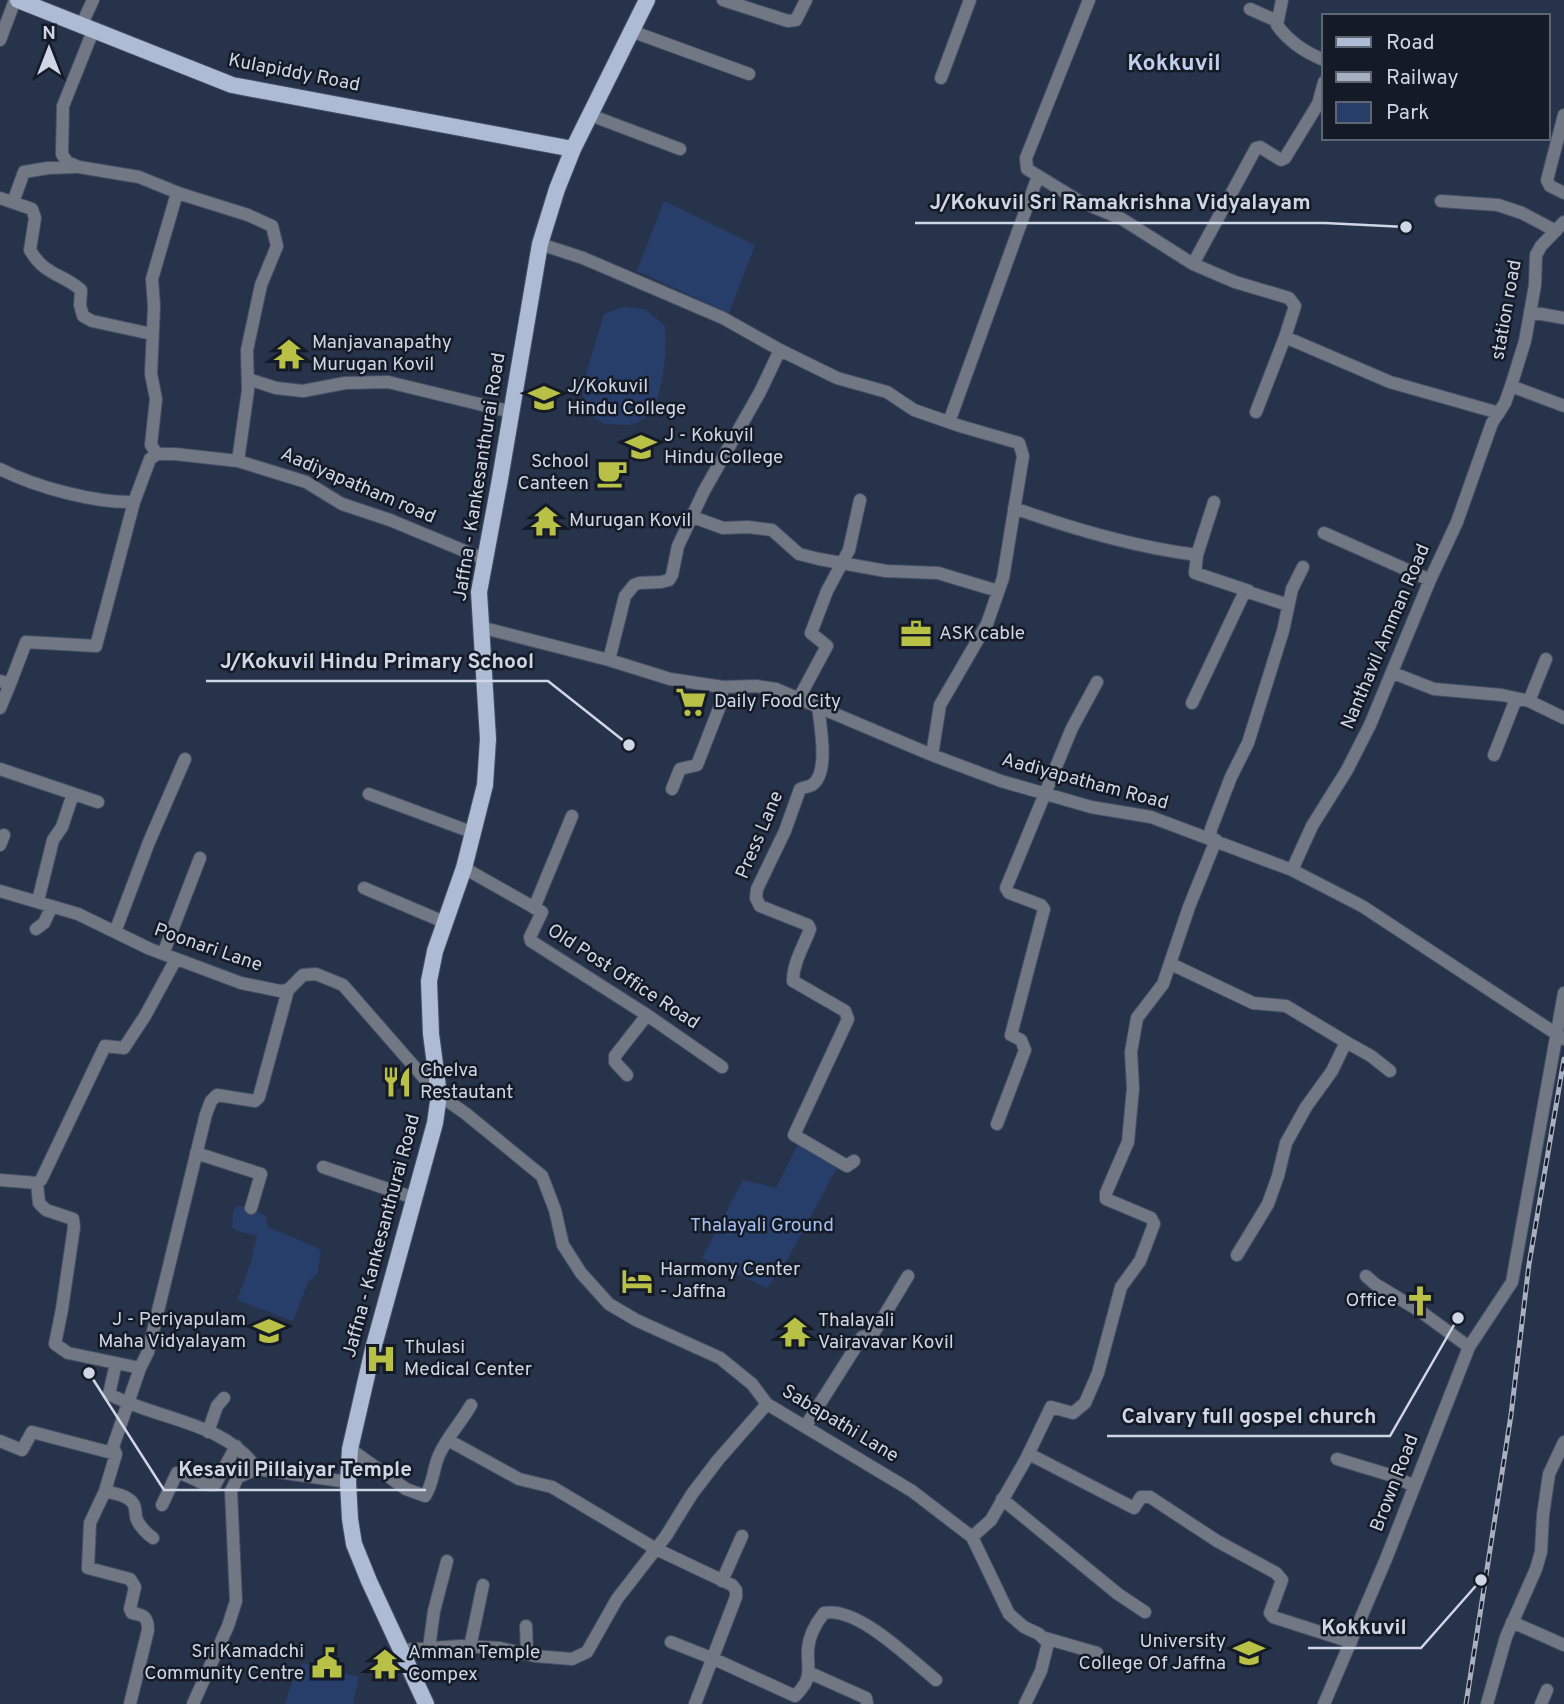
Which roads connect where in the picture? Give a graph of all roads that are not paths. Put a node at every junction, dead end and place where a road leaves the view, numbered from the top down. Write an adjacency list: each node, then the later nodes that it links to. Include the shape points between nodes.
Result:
1 (17, 0): 11 (main road, Kulapiddy Road); 13 (street)
2 (93, 0): 11 (street)
3 (648, 0): 12 (main road, Jaffna - Kankesanthurai Road)
4 (723, 0): 5 (street, via 788,21 796,20)
5 (806, 0)
6 (970, 0): 16 (street)
7 (1089, 0): 23 (street, via 1026,158 1027,169)
8 (1282, 0): 10 (street)
9 (1250, 9): 10 (street)
10 (1277, 21): 14 (street, via 1286,37)
11 (87, 29): 20 (main road, Kulapiddy Road, via 232,85); 22 (street, via 63,106 62,154)
12 (631, 31): 15 (street); 18 (main road, Jaffna - Kankesanthurai Road)
13 (0, 40)
14 (1322, 59)
15 (749, 74)
16 (941, 78)
17 (1322, 89): 30 (street, via 1286,159 1256,148)
18 (590, 115): 20 (main road, Jaffna - Kankesanthurai Road); 21 (street)
19 (1564, 115): 25 (street, via 1547,180)
20 (573, 149): 29 (main road, Jaffna - Kankesanthurai Road)
21 (680, 149)
22 (79, 167): 24 (street, via 139,177); 26 (street, via 24,172)
23 (1038, 176): 30 (street, via 1079,201 1122,219); 42 (street)
24 (177, 193): 33 (street, via 152,279); 36 (street, via 272,226 277,246 261,285 247,350)
25 (1564, 193)
26 (6, 200): 33 (street, via 32,209 30,250 45,269 81,290 83,316)
27 (1441, 201): 28 (street, via 1498,205)
28 (1560, 226): 31 (street, station road, via 1536,255)
29 (540, 244): 35 (street, via 723,318); 39 (main road, Jaffna - Kankesanthurai Road)
30 (1193, 264): 34 (street, via 1289,298 1295,306)
31 (1530, 312): 32 (street); 37 (street, station road)
32 (1564, 318)
33 (152, 334): 43 (street, via 156,399 151,445)
34 (1285, 337): 40 (street); 41 (street, via 1390,382)
35 (780, 350): 42 (street); 50 (street)
36 (248, 379): 39 (street, via 303,391 345,383 388,382); 44 (street)
37 (1511, 386): 38 (street); 41 (street, station road)
38 (1564, 405)
39 (512, 412): 53 (main road, Jaffna - Kankesanthurai Road)
40 (1256, 412)
41 (1499, 413): 56 (street, Nanthavil Amman Road)
42 (949, 422): 49 (street, via 1019,443 1023,456)
43 (158, 454): 44 (street, Aadiyapatham road); 47 (street, via 150,459)
44 (237, 461): 53 (street, Aadiyapatham road, via 306,482 342,504)
45 (0, 469): 47 (street, via 35,484 114,503)
46 (860, 500): 54 (street)
47 (134, 502): 65 (street, via 96,646 26,642)
48 (1214, 502): 52 (street)
49 (1014, 508): 52 (street, via 1142,546); 57 (street)
50 (694, 517): 54 (street, via 723,528 772,530 799,554); 62 (street, via 678,546 669,580 639,583 625,596)
51 (1324, 533): 56 (street)
52 (1196, 555): 58 (street, via 1195,573)
53 (484, 559): 60 (main road, Jaffna - Kankesanthurai Road)
54 (843, 562): 57 (street, via 886,571 938,573); 67 (street, via 811,633 827,646)
55 (1303, 567): 59 (street)
56 (1430, 580): 63 (street, Nanthavil Amman Road)
57 (998, 591): 73 (street, via 987,624 940,705)
58 (1249, 591): 59 (street); 69 (street, via 1243,595)
59 (1288, 605): 84 (street, via 1259,714 1216,816)
60 (480, 627): 62 (street, Aadiyapatham Road); 83 (main road, Jaffna - Kankesanthurai Road, via 488,758)
61 (1546, 659): 68 (street)
62 (609, 660): 66 (street, Aadiyapatham Road, via 670,679)
63 (1393, 673): 68 (street, via 1434,689); 87 (street, Nanthavil Amman Road, via 1370,726)
64 (1097, 682): 80 (street)
65 (5, 683): 71 (street)
66 (723, 687): 67 (street, Aadiyapatham Road, via 756,686); 77 (street, via 696,765 680,769)
67 (799, 698): 70 (street, Aadiyapatham Road)
68 (1523, 700): 72 (street); 74 (street)
69 (1192, 703)
70 (818, 706): 73 (street, Aadiyapatham Road); 110 (street, Press Lane, via 823,750 820,774 813,784 800,789 756,898 760,906 808,925 793,981 845,1011 848,1018 794,1135 848,1166)
71 (0, 708)
72 (1564, 718)
73 (932, 755): 80 (street, Aadiyapatham Road)
74 (1494, 755)
75 (185, 759): 95 (street)
76 (0, 769): 78 (street)
77 (671, 789)
78 (73, 794): 81 (street); 90 (street, via 53,840)
79 (369, 794): 83 (street)
80 (1044, 795): 84 (street, Aadiyapatham Road, via 1151,817); 108 (street, via 1006,888 1044,909 1011,1035 1021,1040 1025,1049)
81 (98, 802)
82 (572, 816): 92 (street)
83 (474, 833): 86 (main road, Jaffna - Kankesanthurai Road)
84 (1213, 839): 87 (street, Aadiyapatham Road); 98 (street)
85 (200, 858): 96 (street)
86 (464, 868): 92 (street, Old Post Office Road); 93 (main road, Jaffna - Kankesanthurai Road)
87 (1292, 870): 102 (street, Aadiyapatham Road, via 1362,906)
88 (364, 888): 93 (street)
89 (0, 891): 90 (street, Poonari Lane)
90 (38, 901): 91 (street, Poonari Lane)
91 (52, 906): 94 (street); 95 (street, Poonari Lane)
92 (534, 908): 101 (street, Old Post Office Road, via 542,912 531,941)
93 (444, 922): 107 (main road, Jaffna - Kankesanthurai Road, via 429,981)
94 (36, 929)
95 (116, 932): 96 (street, Poonari Lane)
96 (163, 954): 97 (street, Poonari Lane)
97 (176, 959): 99 (street, Poonari Lane, via 241,983); 113 (street, via 124,1048 105,1046)
98 (1171, 964): 103 (street, via 1253,1003 1286,1006); 134 (street, via 1163,984 1136,1018 1128,1142 1106,1194 1107,1199 1151,1218 1154,1224 1140,1261 1121,1287 1098,1373 1085,1403 1073,1413 1051,1407)
99 (288, 990): 107 (street, via 303,975 316,974 343,985); 109 (street, via 259,1097 255,1101 217,1096 211,1101)
100 (1564, 993): 102 (street)
101 (646, 1015): 104 (street, Old Post Office Road); 106 (street, via 615,1056)
102 (1560, 1038): 119 (street, Brown Road, via 1512,1282)
103 (1346, 1042): 105 (street); 116 (street, via 1286,1143 1268,1204)
104 (722, 1067)
105 (1390, 1071)
106 (627, 1075)
107 (439, 1095): 114 (main road, Jaffna - Kankesanthurai Road); 124 (street, Sabapathi Lane, via 542,1176 563,1245 609,1304 720,1358 752,1384)
108 (997, 1124)
109 (196, 1153): 115 (street, via 261,1174); 121 (street)
110 (854, 1161)
111 (323, 1167): 114 (street)
112 (0, 1180): 113 (street)
113 (37, 1183): 120 (street, via 39,1203 73,1219 74,1227 55,1344 68,1353)
114 (414, 1198): 132 (main road, Jaffna - Kankesanthurai Road)
115 (251, 1208)
116 (1237, 1255)
117 (908, 1276): 126 (street, via 873,1334 862,1337)
118 (1366, 1276): 119 (street)
119 (1469, 1347): 138 (street, Brown Road)
120 (116, 1363): 121 (street); 123 (street, via 109,1394)
121 (141, 1367): 123 (street)
122 (223, 1398): 127 (street)
123 (128, 1403): 127 (street); 133 (street, via 113,1447)
124 (767, 1404): 126 (street, Sabapathi Lane); 145 (street, via 718,1460)
125 (471, 1405): 128 (street)
126 (806, 1427): 144 (street, Sabapathi Lane, via 912,1491)
127 (208, 1432): 131 (street)
128 (448, 1440): 132 (street, via 425,1496 406,1489); 145 (street, via 519,1479 552,1487)
129 (0, 1441): 133 (street, via 22,1450 32,1432)
130 (1564, 1442): 150 (street, via 1549,1474 1541,1552)
131 (236, 1446): 136 (street); 141 (street, via 215,1485 205,1486 177,1474)
132 (350, 1449): 137 (main road, Jaffna - Kankesanthurai Road)
133 (116, 1454): 139 (street)
134 (1029, 1454): 140 (street); 154 (street, via 1134,1508 1141,1497 1150,1497 1276,1573 1282,1580 1270,1613 1273,1617)
135 (1337, 1460): 138 (street)
136 (257, 1469): 137 (street); 166 (street, via 238,1477 231,1492 236,1601)
137 (348, 1482): 158 (main road, Jaffna - Kankesanthurai Road, via 354,1544)
138 (1414, 1486): 154 (street, Brown Road)
139 (105, 1491): 143 (street, via 127,1497 137,1508 136,1520); 165 (street, via 90,1523 88,1569 130,1579 135,1587 130,1609 148,1620)
140 (1002, 1499): 144 (street, via 991,1520); 149 (street)
141 (162, 1505)
142 (742, 1536): 147 (street)
143 (153, 1538)
144 (972, 1538): 152 (street, Sabapathi Lane, via 1014,1620)
145 (656, 1549): 147 (street); 159 (street, via 617,1599 587,1653 572,1659)
146 (447, 1561): 157 (street)
147 (722, 1581): 161 (street, via 736,1590 736,1597)
148 (484, 1585): 156 (street)
149 (1144, 1612)
150 (1512, 1622): 155 (street); 172 (street)
151 (526, 1626): 159 (street)
152 (1045, 1639): 160 (street, Sabapathi Lane); 170 (street, via 1041,1671)
153 (671, 1642): 161 (street)
154 (1351, 1642): 171 (street, Brown Road)
155 (1564, 1644)
156 (470, 1647): 157 (street); 159 (street)
157 (429, 1648): 158 (street)
158 (402, 1650): 167 (main road, Jaffna - Kankesanthurai Road)
159 (527, 1653)
160 (1097, 1653)
161 (714, 1659): 162 (street, via 795,1696); 168 (street)
162 (810, 1673): 163 (street, via 808,1647 815,1625 831,1611 870,1627); 169 (street, via 866,1698)
163 (936, 1680)
164 (1547, 1690): 173 (street)
165 (130, 1704)
166 (193, 1704)
167 (426, 1704)
168 (695, 1704)
169 (867, 1704)
170 (1025, 1704)
171 (1324, 1704)
172 (1487, 1704)
173 (1541, 1704)

